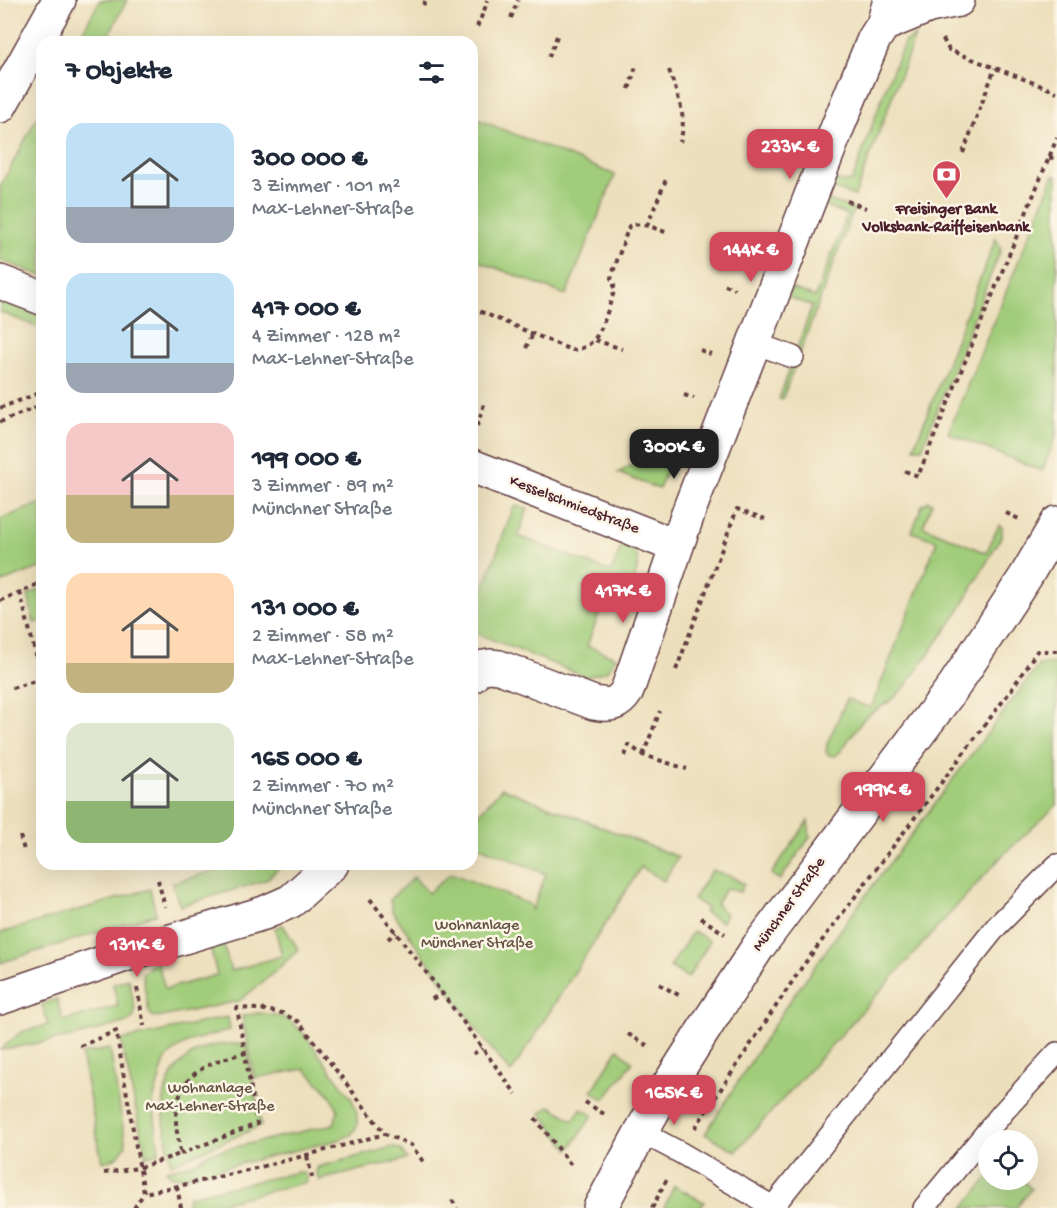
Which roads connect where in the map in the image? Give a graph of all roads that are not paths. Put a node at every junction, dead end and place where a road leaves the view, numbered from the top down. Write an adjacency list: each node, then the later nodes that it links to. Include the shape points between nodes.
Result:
1 (59, 0): 4 (street)
2 (958, 0): 3 (street)
3 (887, 13): 9 (street)
4 (39, 36)
5 (36, 41): 6 (street)
6 (0, 106)
7 (0, 282): 8 (street)
8 (36, 296)
9 (754, 343): 10 (lane); 13 (street)
10 (793, 357)
11 (478, 468): 13 (street, Kesselschmiedstraße)
12 (1057, 523): 19 (street, Münchner Straße, via 954,686 758,947)
13 (676, 546): 14 (street, via 627,691 616,704 594,704 499,667)
14 (478, 669)
15 (1057, 865): 21 (lane, via 996,927)
16 (325, 870): 17 (street, via 291,901 264,913)
17 (0, 998)
18 (1057, 1053): 22 (lane)
19 (641, 1132): 20 (street, Münchner Straße); 21 (lane)
20 (600, 1208)
21 (773, 1208)
22 (924, 1208)

